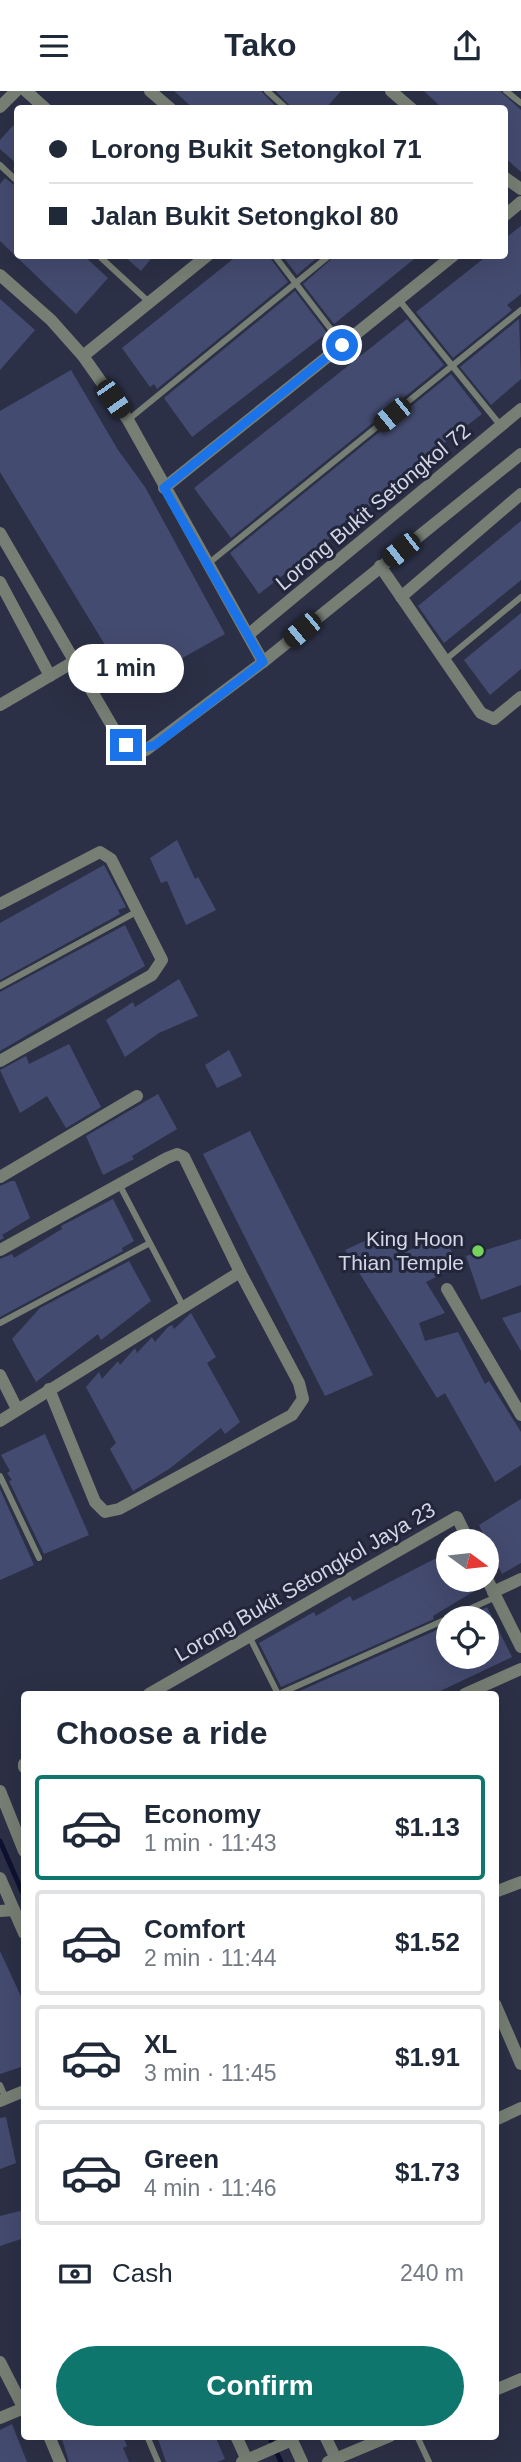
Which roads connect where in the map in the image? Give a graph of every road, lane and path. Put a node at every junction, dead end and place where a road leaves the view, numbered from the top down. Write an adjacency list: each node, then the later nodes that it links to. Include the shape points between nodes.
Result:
1 (16, 91): 10 (street)
2 (26, 91): 7 (street)
3 (150, 91): 8 (street)
4 (267, 91): 9 (lane)
5 (506, 91): 6 (lane)
6 (521, 103)
7 (42, 105)
8 (166, 105)
9 (283, 105)
10 (0, 107)
11 (0, 165): 12 (lane)
12 (14, 177)
13 (102, 259): 21 (lane)
14 (203, 259): 21 (street)
15 (277, 259): 19 (lane)
16 (325, 259): 19 (lane)
17 (449, 259): 20 (street)
18 (0, 275): 24 (street)
19 (297, 284): 23 (lane); 27 (lane)
20 (398, 300): 23 (street); 25 (lane)
21 (150, 303): 24 (street)
22 (521, 310): 25 (lane)
23 (342, 345): 30 (street)
24 (83, 356): 27 (street)
25 (453, 366): 28 (lane); 33 (lane)
26 (521, 409): 28 (street, Lorong Bukit Setongkol 72)
27 (128, 420): 30 (street)
28 (501, 426): 38 (street, Lorong Bukit Setongkol 72)
29 (521, 454): 34 (street)
30 (164, 488): 33 (street)
31 (521, 494): 36 (street)
32 (0, 533): 39 (street)
33 (209, 563): 38 (street)
34 (380, 566): 36 (street); 41 (street)
35 (0, 582): 42 (street)
36 (401, 597): 40 (street)
37 (521, 597): 40 (lane)
38 (249, 634): 41 (street)
39 (75, 661): 41 (street, via 118,738 136,750 155,745); 42 (street)
40 (444, 661): 43 (street, via 488,718 494,719)
41 (263, 662)
42 (50, 676): 44 (street)
43 (521, 697)
44 (0, 705)
45 (0, 904): 46 (street, via 100,852)
46 (138, 911): 47 (lane); 48 (street, via 162,955 156,973)
47 (0, 986)
48 (0, 1061)
49 (136, 1096): 50 (street)
50 (0, 1177)
51 (118, 1184): 52 (lane); 53 (street); 54 (street, via 177,1154 184,1157)
52 (149, 1244): 56 (lane); 57 (lane)
53 (0, 1250)
54 (240, 1272): 56 (street); 59 (street, via 299,1383 303,1399 292,1415 119,1509 105,1512 95,1502)
55 (447, 1289): 61 (street)
56 (184, 1308): 59 (street)
57 (0, 1323)
58 (0, 1375): 60 (street)
59 (49, 1389): 60 (street)
60 (18, 1409): 62 (street)
61 (521, 1415)
62 (0, 1421)
63 (0, 1476): 67 (lane)
64 (436, 1529): 66 (street, Lorong Bukit Setongkol Jaya 23, via 457,1517)
65 (436, 1529): 70 (street, Lorong Bukit Setongkol Jaya 23)
66 (463, 1529)
67 (39, 1558)
68 (521, 1579): 69 (street)
69 (495, 1594): 71 (street); 75 (lane)
70 (249, 1636): 73 (street, Lorong Bukit Setongkol Jaya 23); 74 (lane)
71 (521, 1647)
72 (521, 1669): 76 (street)
73 (167, 1689)
74 (276, 1691)
75 (285, 1691)
76 (472, 1691)
77 (0, 1791): 78 (street)
78 (21, 1844)
79 (0, 1878): 82 (street)
80 (521, 1882): 81 (street)
81 (499, 1890)
82 (14, 1910): 83 (street); 84 (street)
83 (0, 1911)
84 (21, 1926)
85 (499, 2013): 86 (street)
86 (521, 2064)
87 (0, 2085): 89 (lane)
88 (21, 2092): 89 (street)
89 (3, 2100)
90 (521, 2108): 91 (street)
91 (499, 2118)
92 (0, 2362): 95 (street)
93 (521, 2379): 94 (street)
94 (499, 2388)
95 (21, 2403)
96 (21, 2410): 97 (street)
97 (0, 2418)
98 (50, 2440): 108 (street)
99 (149, 2440): 109 (lane)
100 (237, 2440): 106 (street)
101 (289, 2440): 105 (street); 110 (street)
102 (326, 2440): 107 (street)
103 (381, 2440): 107 (street)
104 (419, 2440): 111 (lane)
105 (263, 2456): 106 (street)
106 (245, 2461)
107 (332, 2461)
108 (60, 2462)
109 (158, 2462)
110 (302, 2462)
111 (429, 2462)

